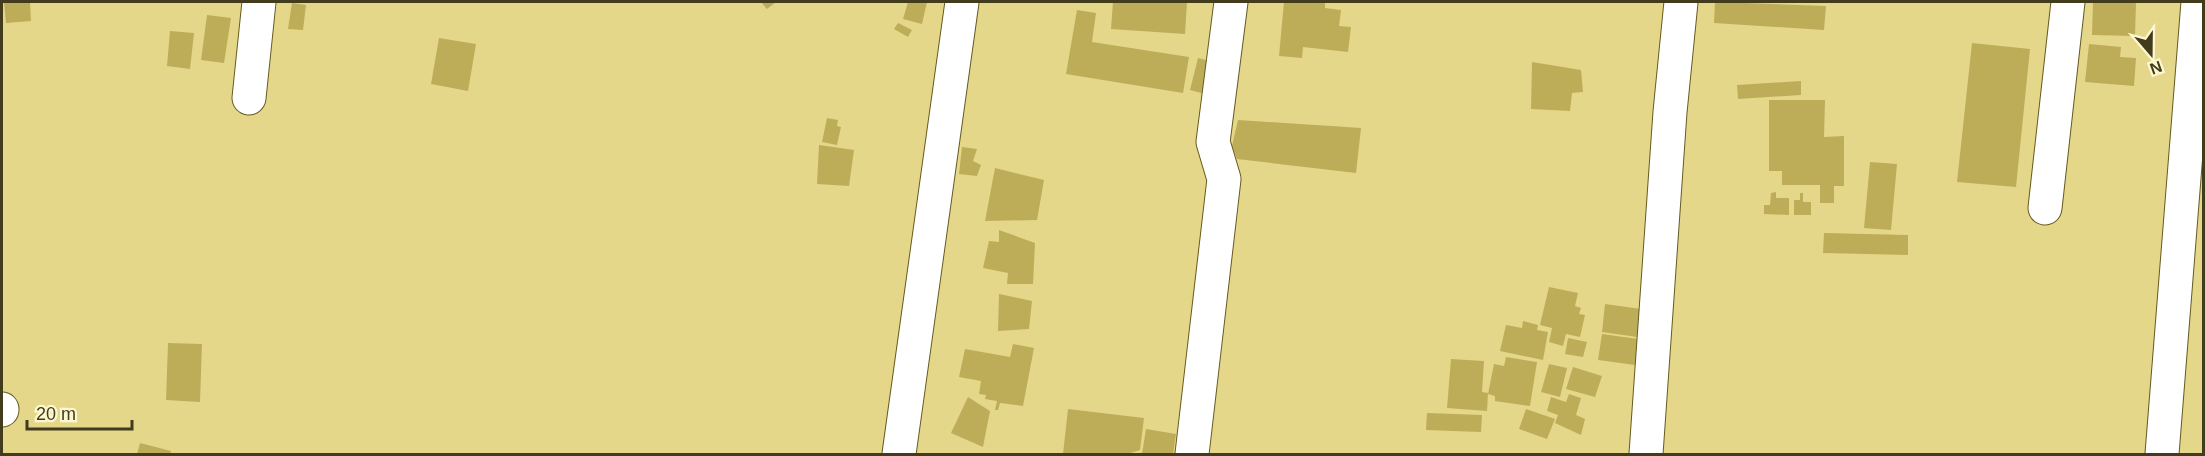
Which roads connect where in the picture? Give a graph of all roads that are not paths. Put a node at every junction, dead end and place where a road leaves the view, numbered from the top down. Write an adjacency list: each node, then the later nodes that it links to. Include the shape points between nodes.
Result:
1 (259, 2): 7 (street)
2 (962, 2): 9 (street)
3 (1231, 2): 10 (street, via 1212,142 1224,179)
4 (1681, 2): 11 (street)
5 (2068, 2): 8 (street)
6 (2198, 2): 12 (street)
7 (249, 98)
8 (2045, 208)
9 (899, 454)
10 (1192, 454)
11 (1646, 454)
12 (2162, 454)

